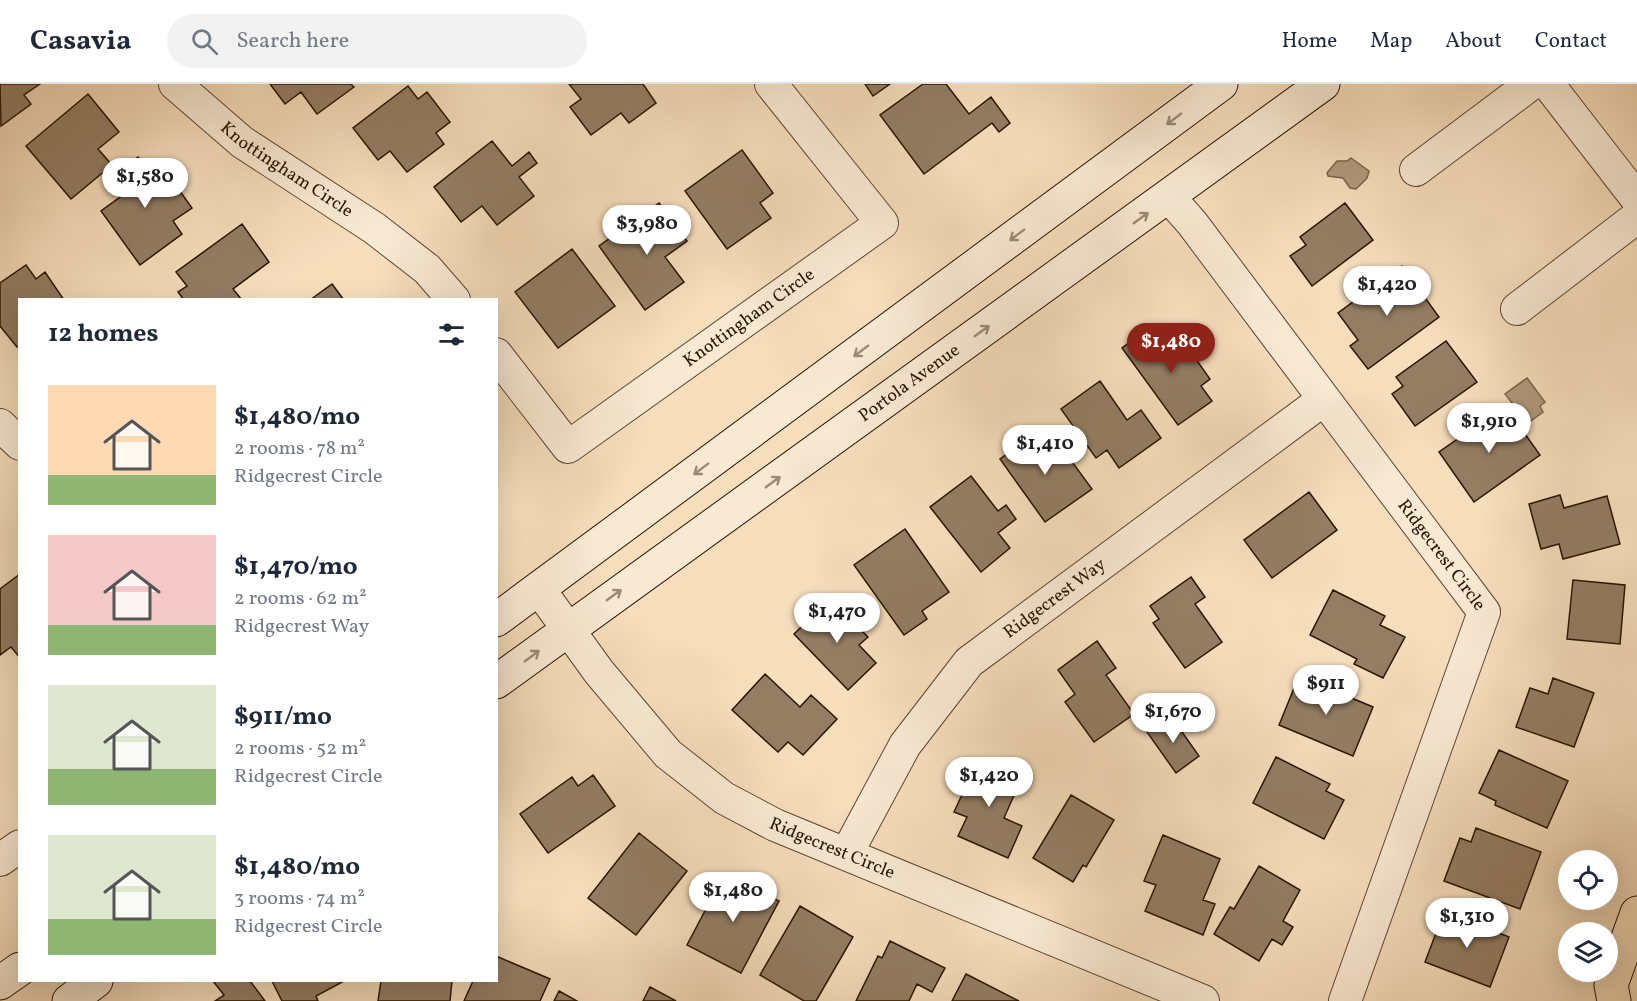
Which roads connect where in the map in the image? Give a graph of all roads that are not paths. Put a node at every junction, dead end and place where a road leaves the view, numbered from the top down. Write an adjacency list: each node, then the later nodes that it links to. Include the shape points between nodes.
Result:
1 (175, 84): 11 (street, Knottingham Circle, via 242,142 374,228 427,268)
2 (771, 84): 13 (street, Knottingham Circle, via 882,223 568,447)
3 (1221, 84): 17 (main road, one-way to 17)
4 (1323, 84): 8 (main road, Portola Avenue)
5 (1531, 84): 7 (street)
6 (1548, 84): 9 (street)
7 (1416, 170)
8 (1169, 197): 14 (street, Ridgecrest Circle); 19 (main road, Portola Avenue, one-way to 8)
9 (1637, 199)
10 (1637, 218): 12 (street)
11 (452, 298)
12 (1517, 309)
13 (498, 357)
14 (1323, 400): 22 (street, Ridgecrest Way, via 969,662 905,745); 30 (street, Ridgecrest Circle, via 1484,612)
15 (0, 425): 16 (street)
16 (18, 442)
17 (539, 589): 18 (main road); 19 (street, Ridgecrest Circle)
18 (498, 619)
19 (567, 630): 20 (main road, Portola Avenue, one-way to 19); 22 (street, Ridgecrest Circle, via 668,754 724,798 775,825)
20 (498, 681)
21 (18, 847): 23 (street)
22 (847, 853): 29 (street, Ridgecrest Circle)
23 (0, 860)
24 (1637, 913): 31 (main road, via 1611,985)
25 (18, 970): 27 (main road)
26 (95, 982): 28 (main road)
27 (0, 983)
28 (69, 1001)
29 (1203, 1001)
30 (1344, 1001)
31 (1614, 1001)

